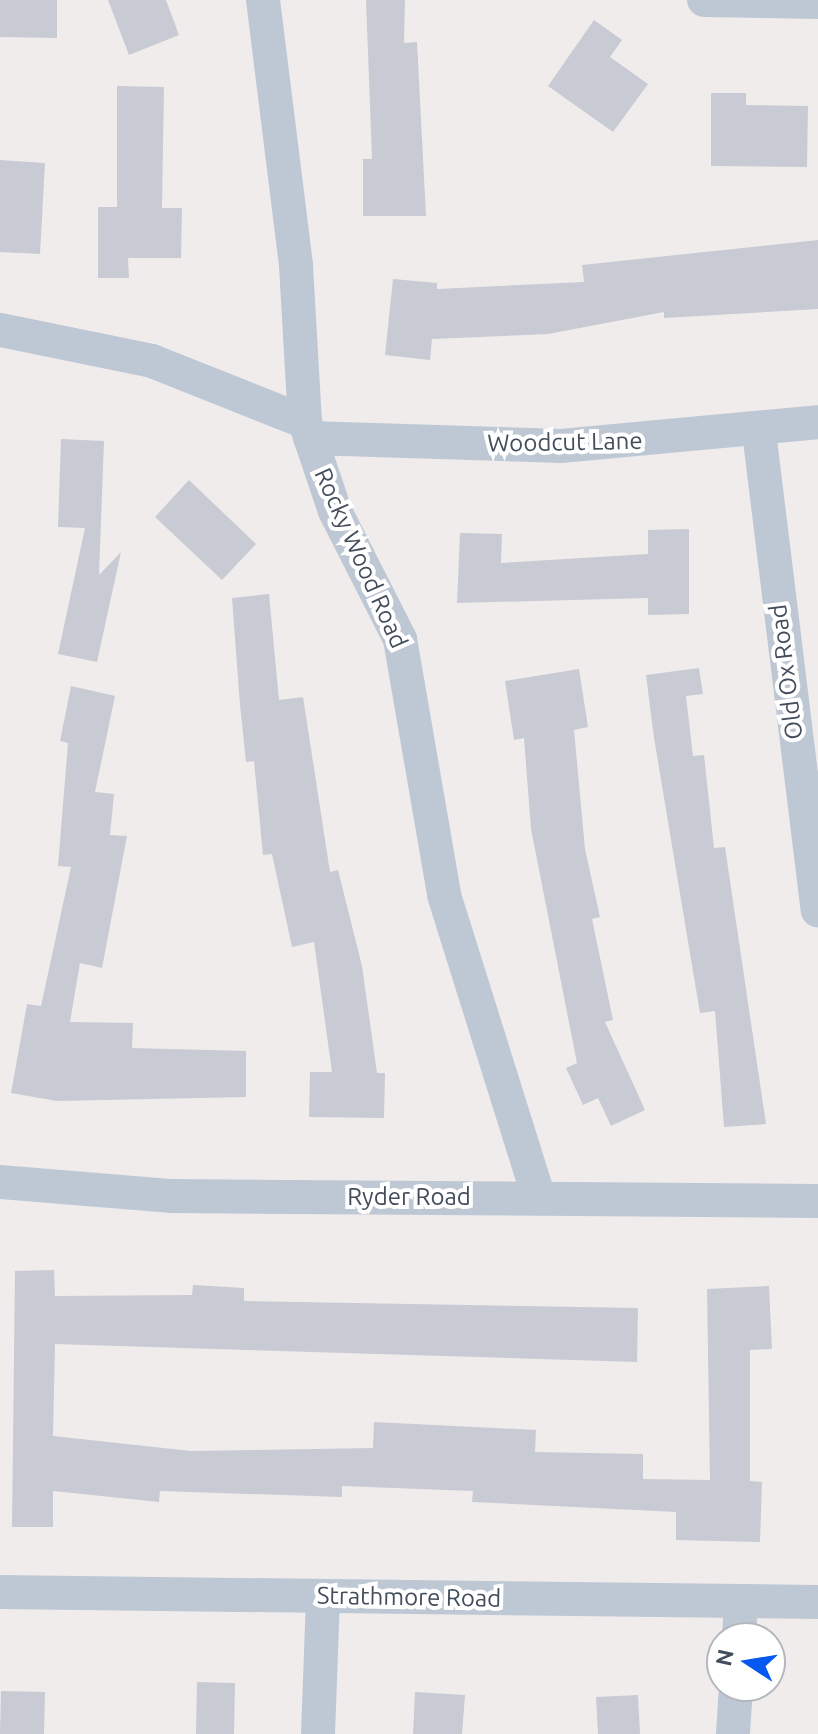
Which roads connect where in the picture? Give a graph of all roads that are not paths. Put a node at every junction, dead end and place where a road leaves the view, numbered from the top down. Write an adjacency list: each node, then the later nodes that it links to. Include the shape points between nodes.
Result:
1 (263, 0): 6 (street, Rocky Wood Road, via 296,266)
2 (704, 0): 3 (street)
3 (818, 2)
4 (0, 330): 6 (street, Woodcut Lane, via 152,361)
5 (818, 422): 7 (street, Woodcut Lane)
6 (307, 430): 7 (street, Woodcut Lane, via 561,446); 10 (street, Rocky Wood Road, via 335,511 400,639 444,895)
7 (759, 432): 8 (street, Old Ox Road)
8 (818, 910)
9 (0, 1182): 10 (street, Ryder Road, via 172,1196)
10 (539, 1198): 11 (street, Ryder Road)
11 (818, 1201)
12 (0, 1592): 13 (street, Strathmore Road)
13 (323, 1596): 14 (street, Strathmore Road); 18 (street)
14 (741, 1601): 15 (street, Strathmore Road); 16 (street)
15 (818, 1602)
16 (740, 1622)
17 (735, 1702): 19 (street)
18 (318, 1734)
19 (733, 1734)

